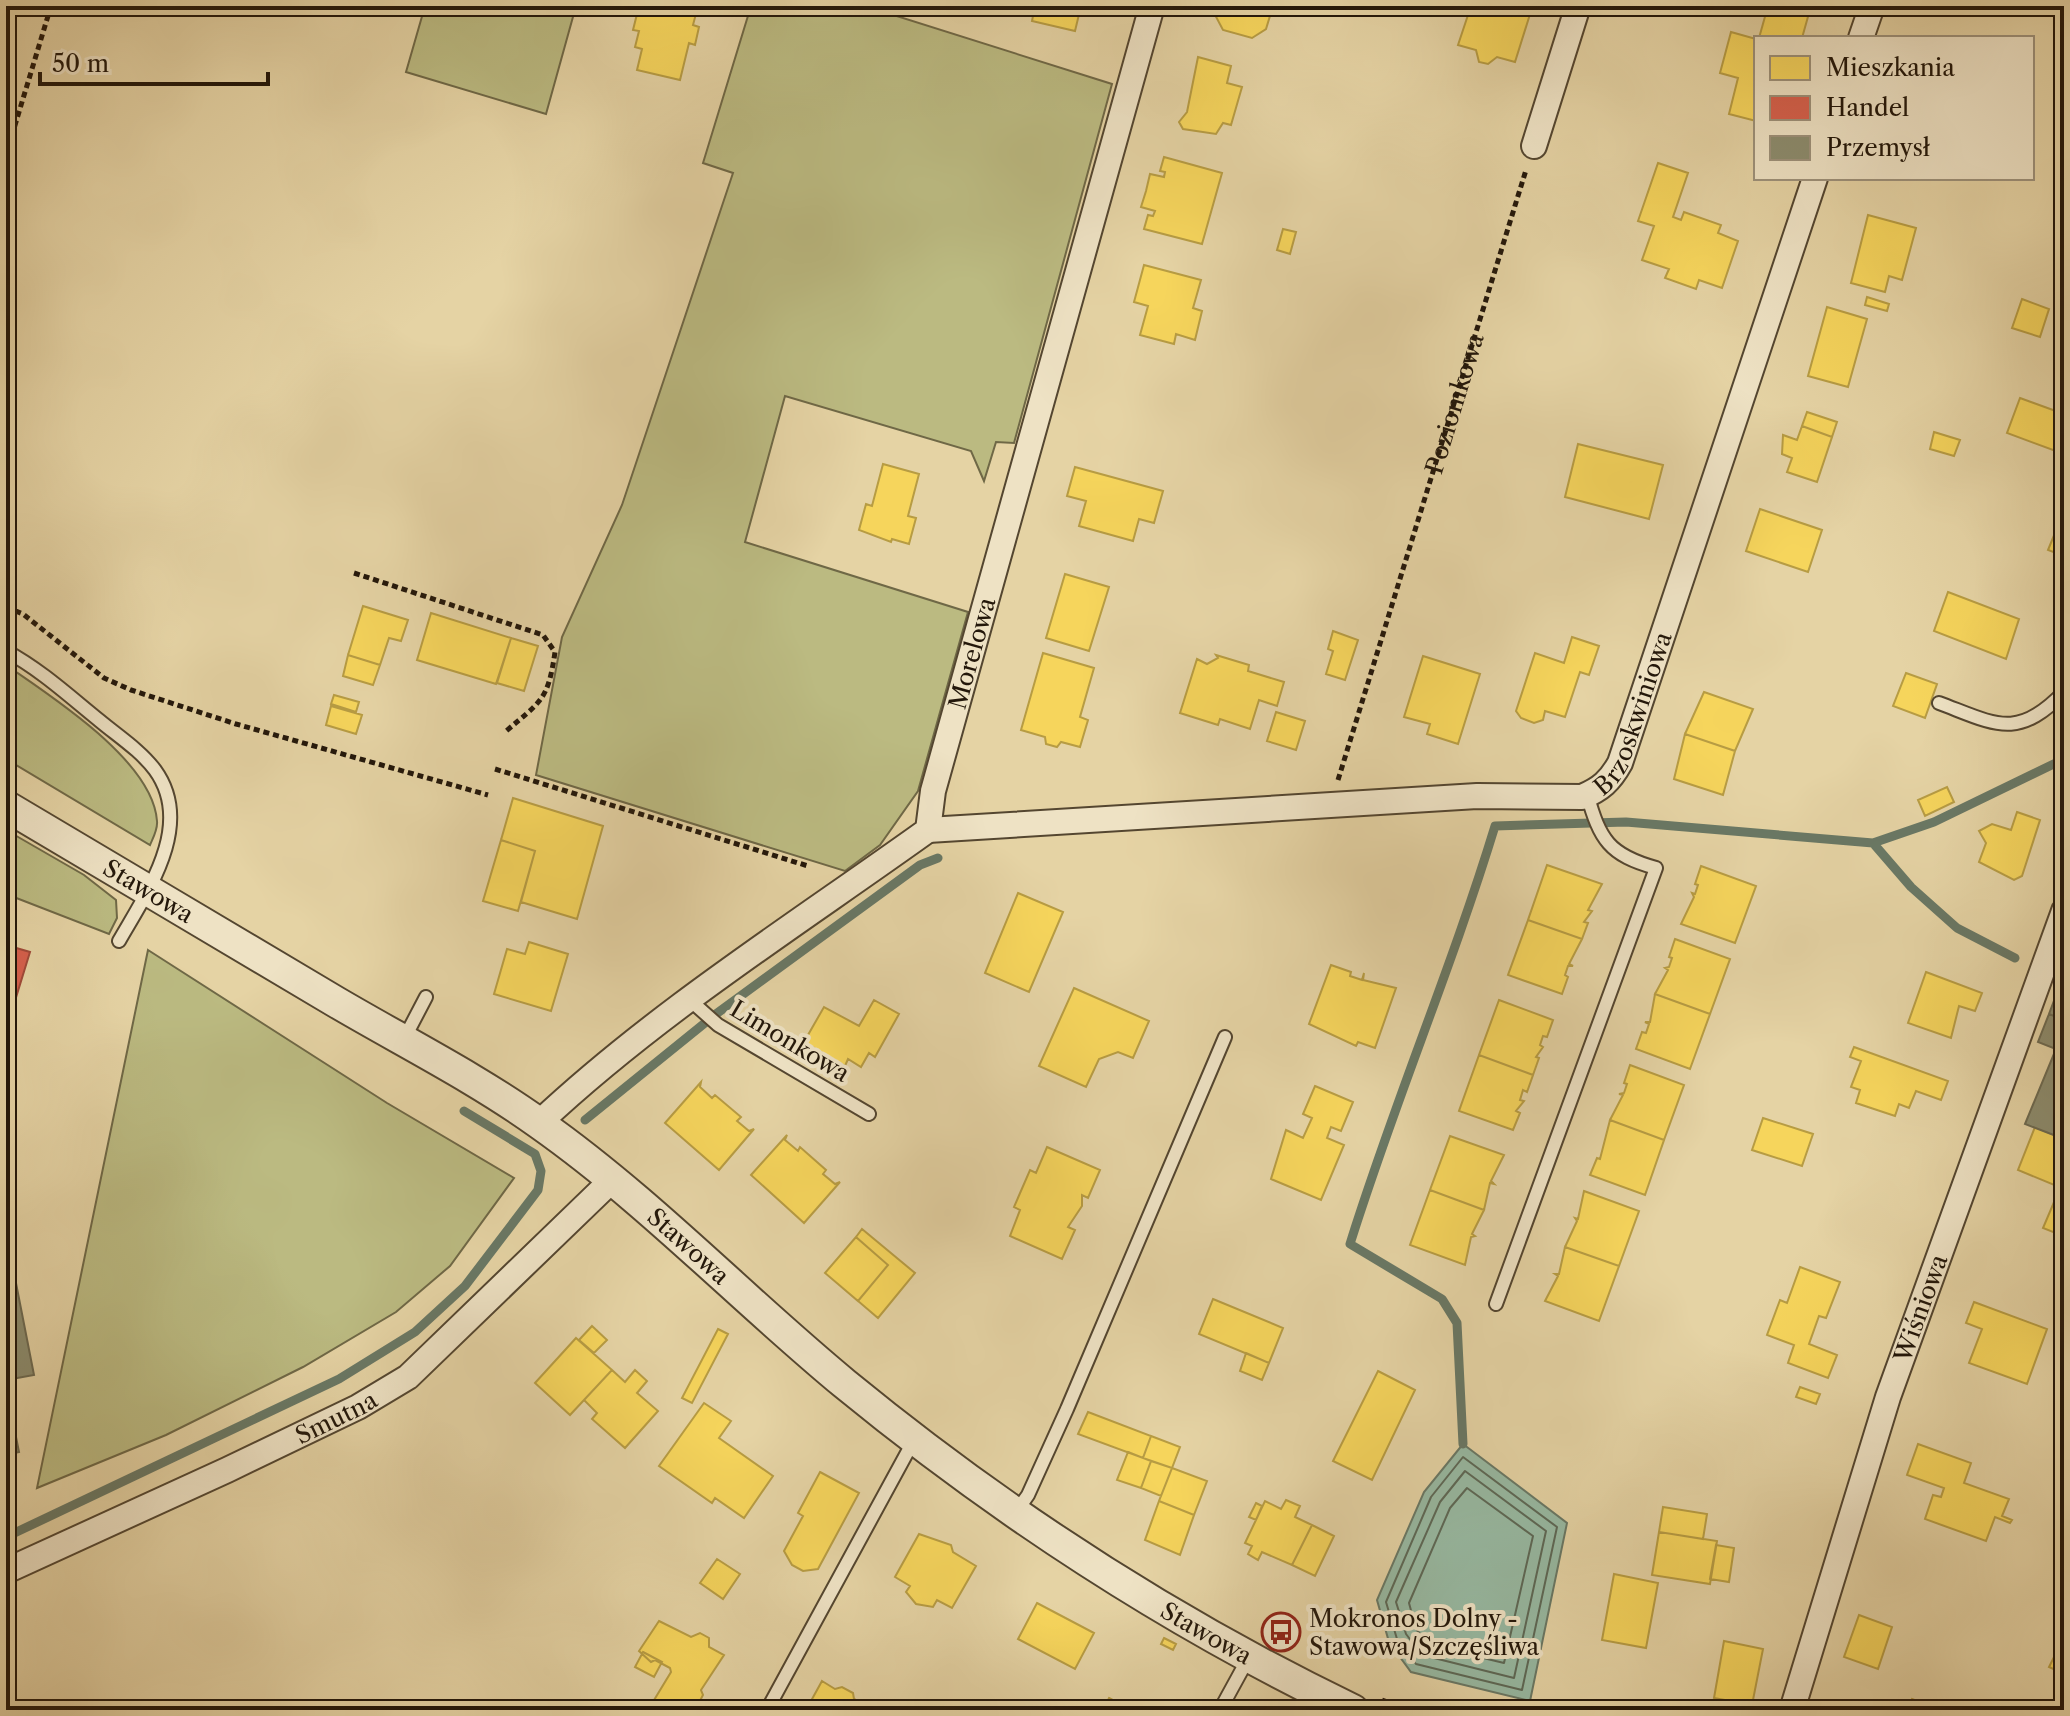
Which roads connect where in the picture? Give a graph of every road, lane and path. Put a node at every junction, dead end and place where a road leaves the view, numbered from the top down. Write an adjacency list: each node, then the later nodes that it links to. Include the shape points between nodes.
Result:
1 (51, 6): 7 (path)
2 (1152, 6): 20 (street, Morelowa, via 933,791)
3 (1578, 6): 6 (street)
4 (1872, 6): 5 (street)
5 (1862, 36)
6 (1534, 146): 18 (path, Poziomkowa, via 1338,777)
7 (6, 155)
8 (1814, 180): 16 (street, Brzoskwiniowa, via 1620,763 1610,781)
9 (354, 573): 14 (path, via 543,635 555,652 551,683 544,700)
10 (6, 607): 17 (path, via 23,614 104,678 131,690)
11 (6, 651): 22 (lane, via 31,665 155,770 166,789 172,825)
12 (2064, 692): 13 (lane, via 2045,712 2007,725)
13 (1939, 703)
14 (505, 732)
15 (495, 769): 21 (path)
16 (1587, 794): 18 (street, Brzoskwiniowa); 33 (lane, via 1610,847 1656,868)
17 (488, 795)
18 (1338, 804): 20 (street, Brzoskwiniowa)
19 (6, 806): 22 (street, Stawowa)
20 (928, 830): 27 (street)
21 (808, 866)
22 (148, 890): 24 (lane); 29 (street, Stawowa)
23 (2064, 911): 25 (street, Wiśniowa)
24 (119, 941)
25 (2055, 971): 41 (street, Wiśniowa, via 1888,1397)
26 (426, 997): 29 (lane)
27 (695, 1006): 30 (lane, Limonkowa, via 718,1025); 31 (street, via 569,1094)
28 (1225, 1037): 35 (lane, via 1067,1409)
29 (403, 1041): 31 (street, Stawowa)
30 (869, 1114)
31 (539, 1123): 32 (street, Stawowa)
32 (612, 1180): 34 (street, Stawowa, via 844,1383); 36 (street, Smutna, via 408,1377 240,1464)
33 (1496, 1304)
34 (915, 1438): 35 (street, Stawowa); 38 (lane)
35 (1016, 1512): 37 (street, Stawowa)
36 (6, 1571)
37 (1249, 1657): 39 (lane); 40 (street, Stawowa)
38 (767, 1710)
39 (1220, 1710)
40 (1353, 1710)
41 (1792, 1710)

